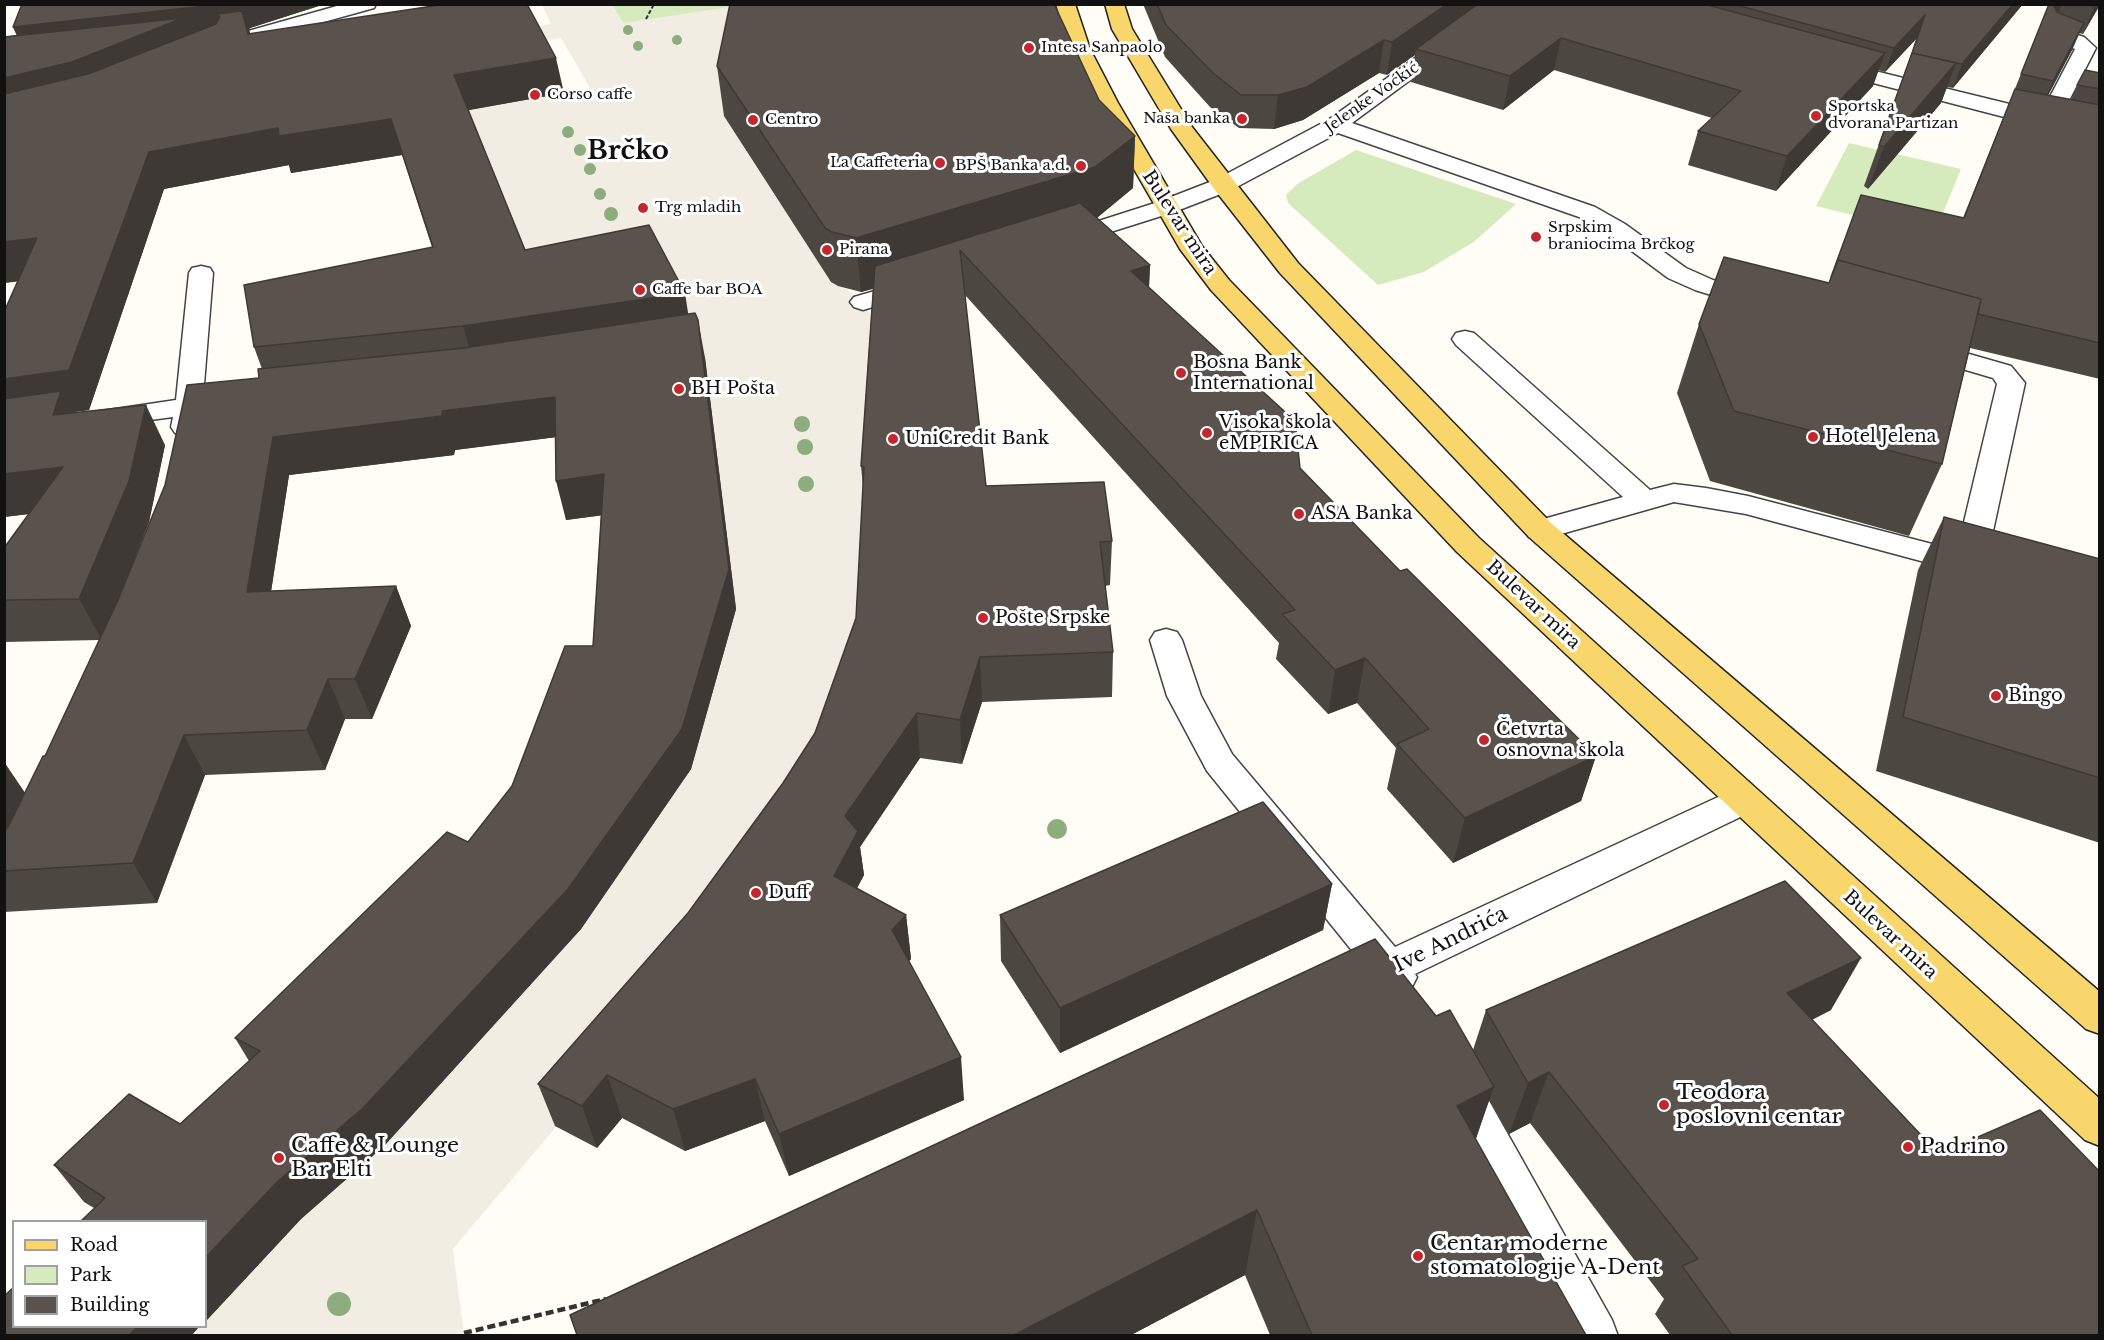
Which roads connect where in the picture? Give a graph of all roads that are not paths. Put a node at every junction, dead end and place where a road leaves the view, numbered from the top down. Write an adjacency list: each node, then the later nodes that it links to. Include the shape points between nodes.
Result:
1 (367, 4): 6 (street)
2 (1065, 4): 12 (main road, Bulevar mira, via 1080,49)
3 (1114, 4): 11 (main road, via 1122,29 1152,83)
4 (1504, 4): 9 (street, Jelenke Voćkić)
5 (2053, 33): 8 (street, via 2086,48)
6 (220, 47)
7 (1817, 62): 8 (street)
8 (2048, 120): 10 (street)
9 (1336, 125): 11 (street, Jelenke Voćkić); 17 (street, via 1587,212 1677,273)
10 (2100, 130)
11 (1223, 185): 12 (street, Jelenke Voćkić); 25 (main road, via 1292,271)
12 (1166, 207): 13 (street, Jelenke Voćkić); 29 (main road, Bulevar mira, via 1220,285 1468,545)
13 (1042, 246)
14 (201, 273): 21 (street)
15 (942, 278): 16 (street)
16 (863, 302)
17 (1778, 307)
18 (1466, 339): 24 (street)
19 (1901, 342): 26 (street, via 2002,372 2012,382)
20 (246, 400): 21 (street)
21 (189, 406): 22 (street); 23 (street)
22 (85, 421)
23 (180, 453)
24 (1644, 500): 25 (street); 26 (street, via 1674,493 1706,497 1932,554)
25 (1540, 530): 33 (main road)
26 (1971, 559): 27 (street)
27 (2003, 567)
28 (1166, 640): 30 (street, via 1184,696 1219,762)
29 (1744, 800): 30 (street, Ive Andrića); 35 (main road, Bulevar mira)
30 (1393, 968): 31 (street, Ive Andrića); 32 (street)
31 (1327, 996)
32 (1416, 1010)
33 (2100, 1017)
34 (1439, 1052): 36 (street)
35 (2100, 1127)
36 (1595, 1335)

